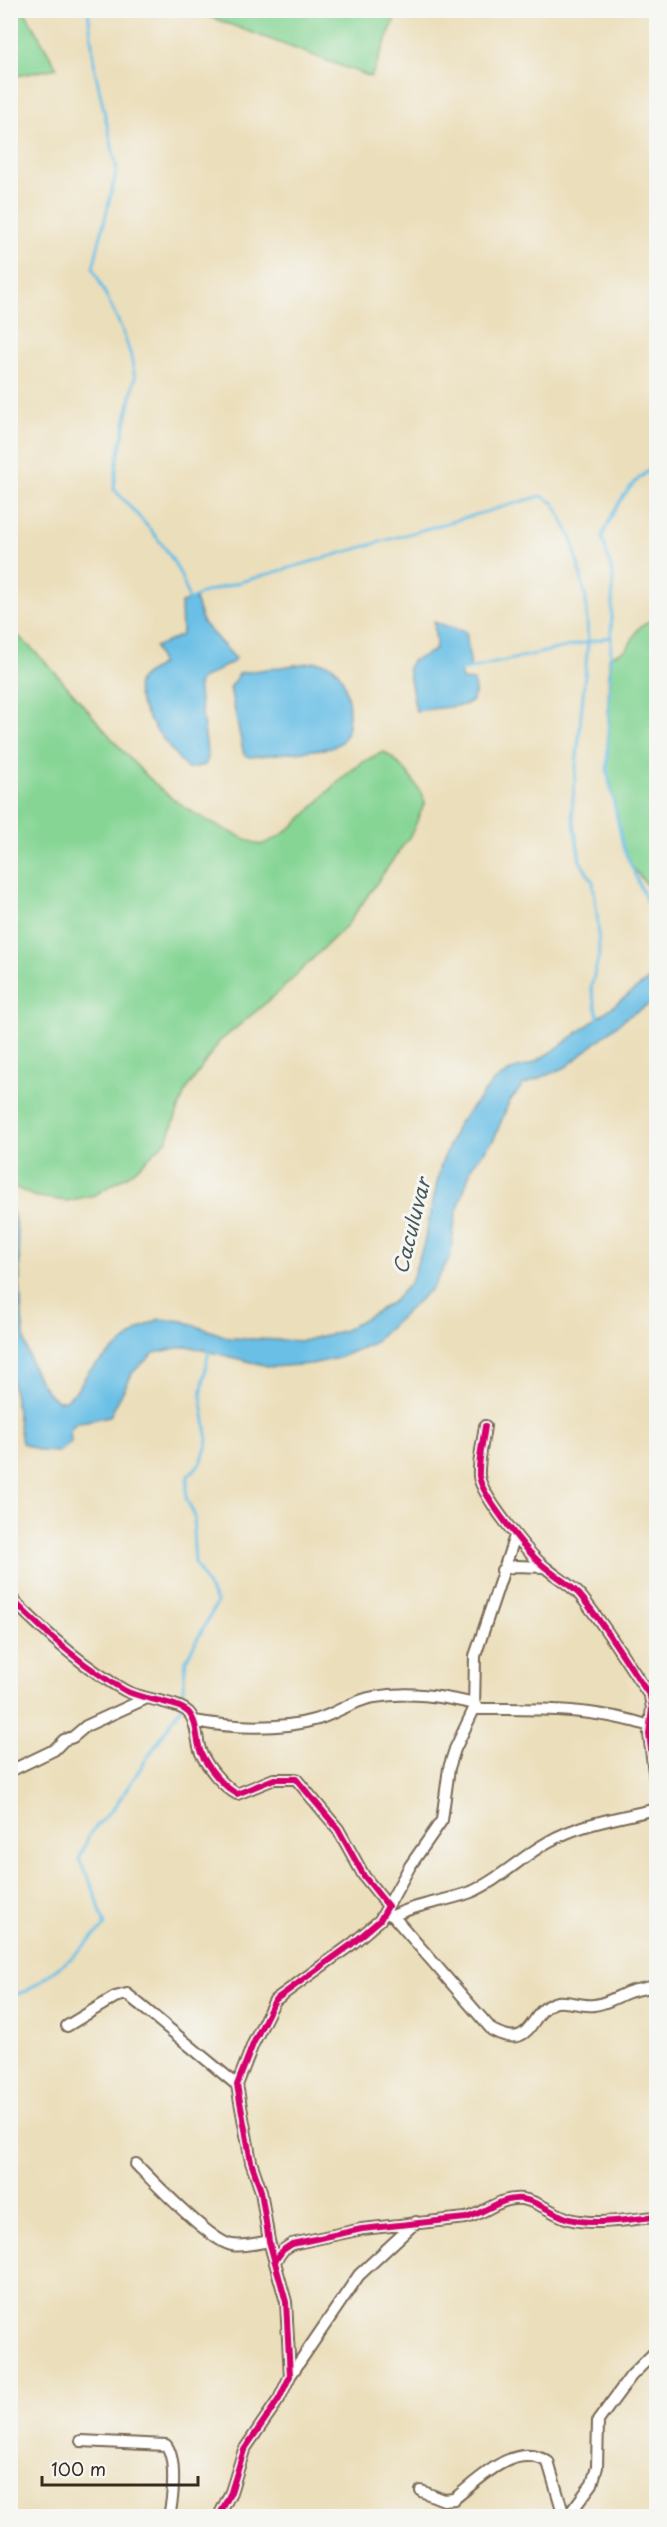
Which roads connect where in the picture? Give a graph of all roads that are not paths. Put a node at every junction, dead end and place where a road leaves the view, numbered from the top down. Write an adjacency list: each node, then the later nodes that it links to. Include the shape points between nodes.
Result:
1 (485, 1426): 2 (street, via 479,1478)
2 (515, 1536): 3 (street); 4 (street)
3 (545, 1567): 4 (street, via 515,1566); 9 (street, via 577,1593 609,1633 650,1696)
4 (502, 1570): 7 (street, via 475,1656)
5 (10, 1597): 6 (street, via 100,1676)
6 (145, 1699): 8 (street, via 181,1707); 10 (street, via 86,1726 54,1750)
7 (475, 1706): 8 (street, via 432,1694 403,1694 372,1697 318,1719 283,1724 224,1726); 9 (street, via 564,1710 620,1717); 13 (street, via 449,1768 439,1828 411,1866)
8 (194, 1721): 13 (street, via 202,1753 228,1789 237,1794 274,1779 296,1779 305,1787 338,1829)
9 (650, 1726): 11 (street)
10 (10, 1771)
11 (657, 1787)
12 (657, 1809): 13 (street, via 571,1831 472,1891)
13 (389, 1912): 14 (street, via 492,2030 501,2034 521,2036 528,2032 557,2002 594,2005); 16 (street, via 275,2000)
14 (657, 1986)
15 (67, 2026): 16 (street, via 127,1994)
16 (237, 2085): 20 (street)
17 (136, 2164): 20 (street, via 166,2195 224,2243 238,2246)
18 (657, 2217): 19 (street, via 568,2219 522,2199 505,2200 466,2218)
19 (416, 2222): 21 (street, via 292,2244); 23 (street, via 364,2268)
20 (269, 2241): 21 (street)
21 (275, 2260): 23 (street, via 286,2302)
22 (657, 2351): 28 (street, via 631,2376 598,2421 597,2467 592,2484)
23 (290, 2376): 27 (street, via 244,2450)
24 (81, 2440): 26 (street, via 166,2445 171,2454 173,2493)
25 (421, 2491): 28 (street, via 444,2500 454,2499 499,2465 522,2455 537,2455 548,2462)
26 (169, 2517)
27 (219, 2517)
28 (566, 2517)

